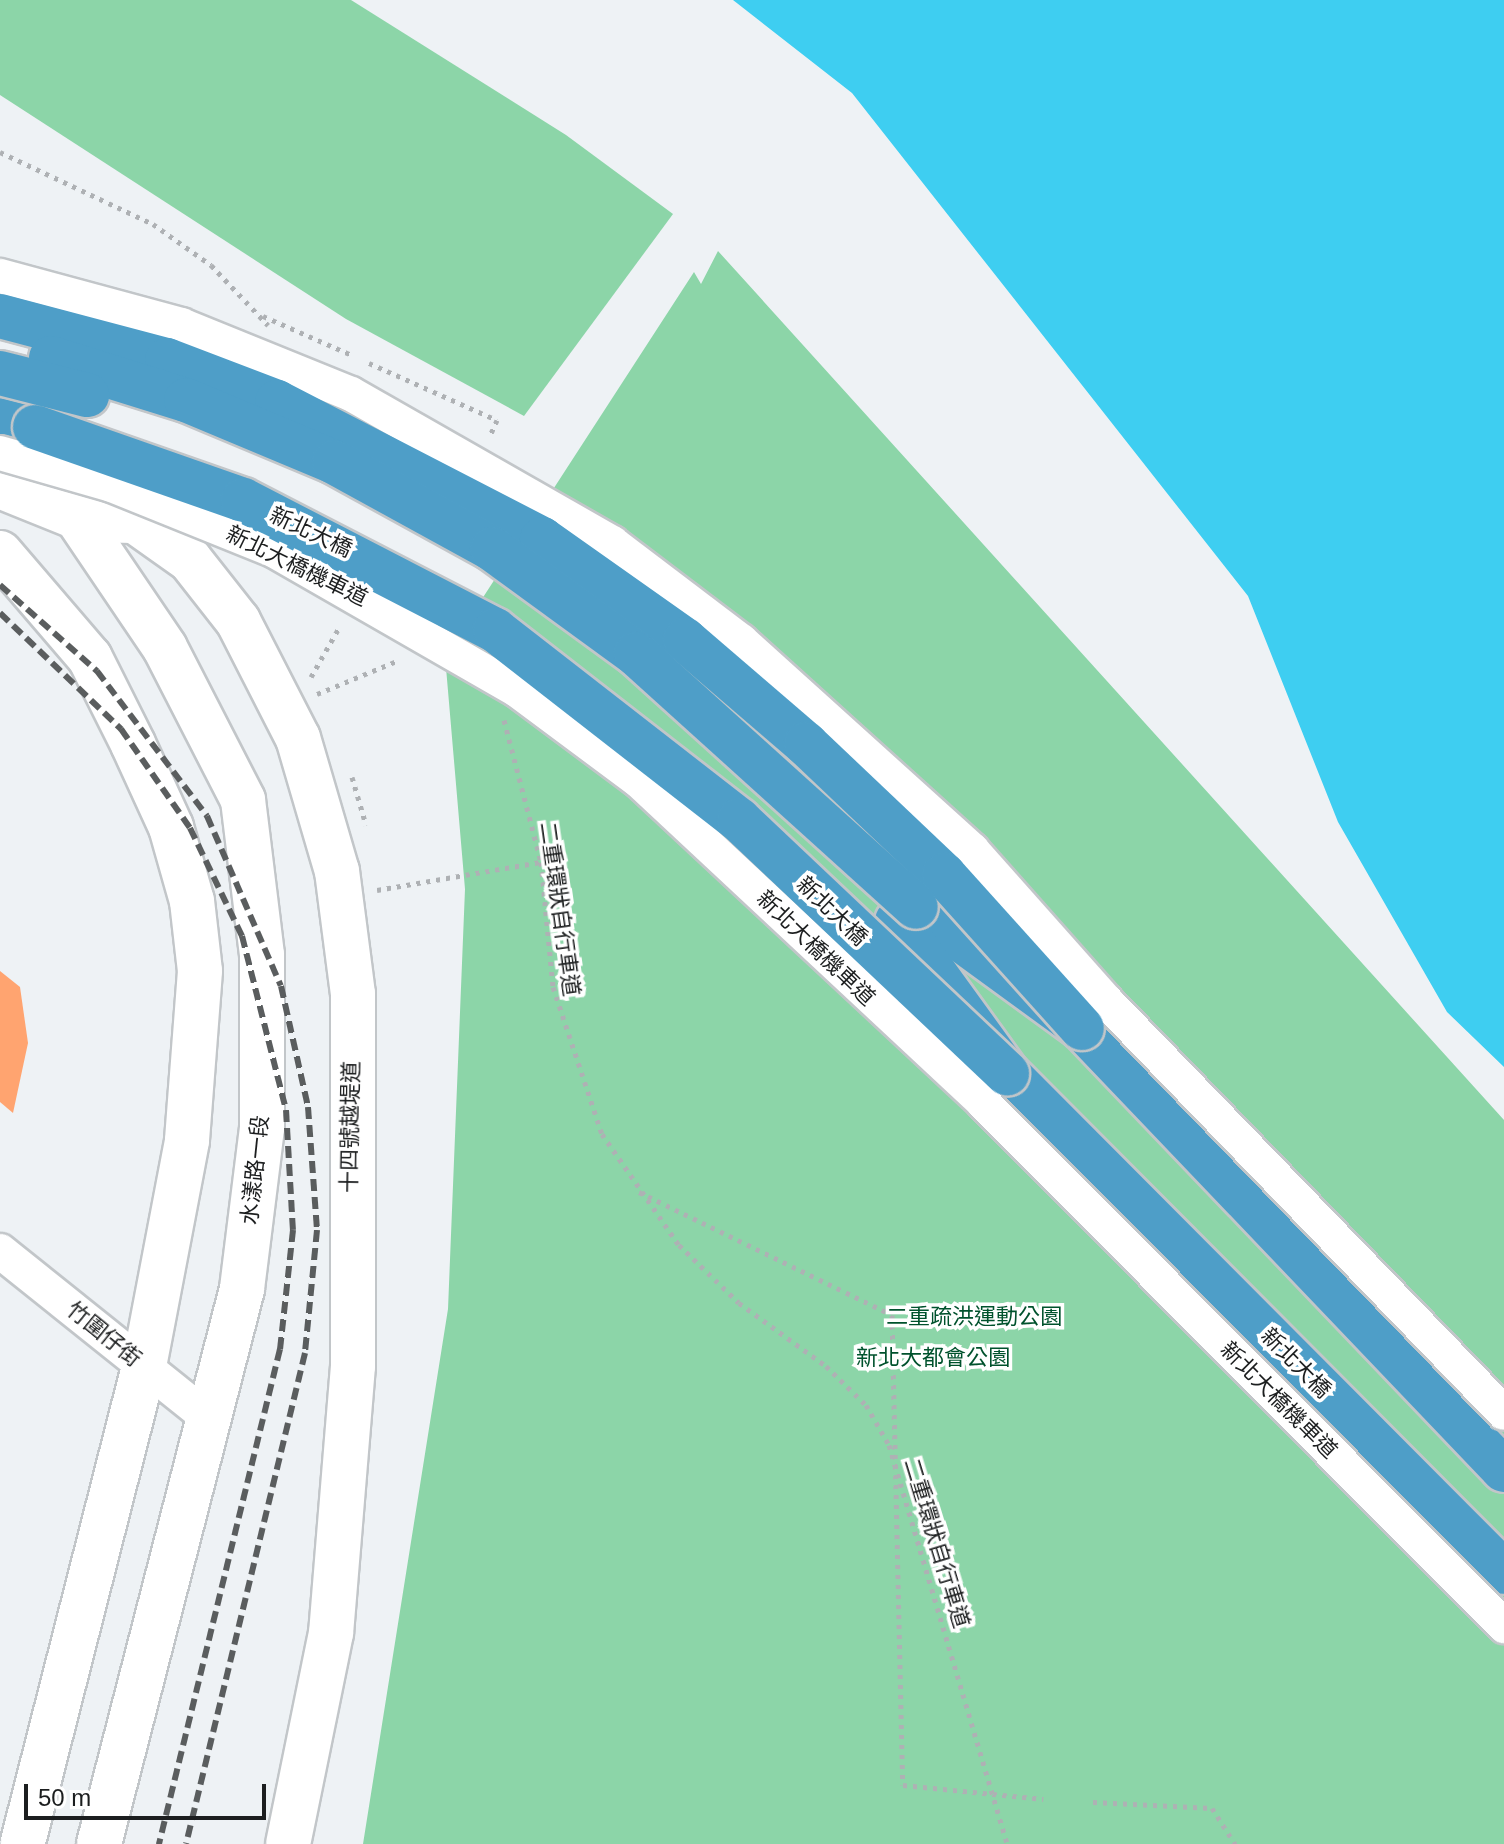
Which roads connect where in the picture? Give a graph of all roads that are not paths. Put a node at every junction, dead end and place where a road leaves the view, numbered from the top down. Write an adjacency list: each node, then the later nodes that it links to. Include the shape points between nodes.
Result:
1 (0, 276): 13 (street, bridge, via 181,325 351,394 612,543 718,623 972,850 1107,1002)
2 (0, 316): 9 (highway, bridge, via 58,329 277,402 542,539 685,640 806,744 944,875)
3 (0, 345): 9 (highway, bridge, via 186,400 334,462 492,549 636,654 916,907)
4 (0, 373): 10 (highway, bridge, via 181,424 324,485 482,574 609,661 897,921)
5 (9, 437): 7 (street, 水漾路一段); 10 (highway, 新北大橋, bridge, via 243,500 495,630 739,820); 17 (street, 新北大橋機車道, bridge, via 275,551 517,690 639,781 984,1103)
6 (0, 486): 7 (street)
7 (84, 520): 14 (street, 水漾路一段, via 165,648 243,800 262,955 262,1128 242,1289); 20 (street, 十四號越堤道, via 135,521 190,560 238,621 298,738 337,871 353,994 353,1366 331,1633)
8 (0, 553): 12 (street, via 90,658 171,827 192,901 200,971 187,1141)
9 (1082, 1028): 15 (highway)
10 (1007, 1073): 16 (highway, 新北大橋)
11 (0, 1251): 12 (street, 竹圍仔街)
12 (144, 1367): 14 (street, 竹圍仔街); 18 (street)
13 (1504, 1413)
14 (207, 1417): 19 (street, 水漾路一段)
15 (1504, 1470)
16 (1504, 1572)
17 (1504, 1626)
18 (22, 1844)
19 (99, 1844)
20 (288, 1844)

